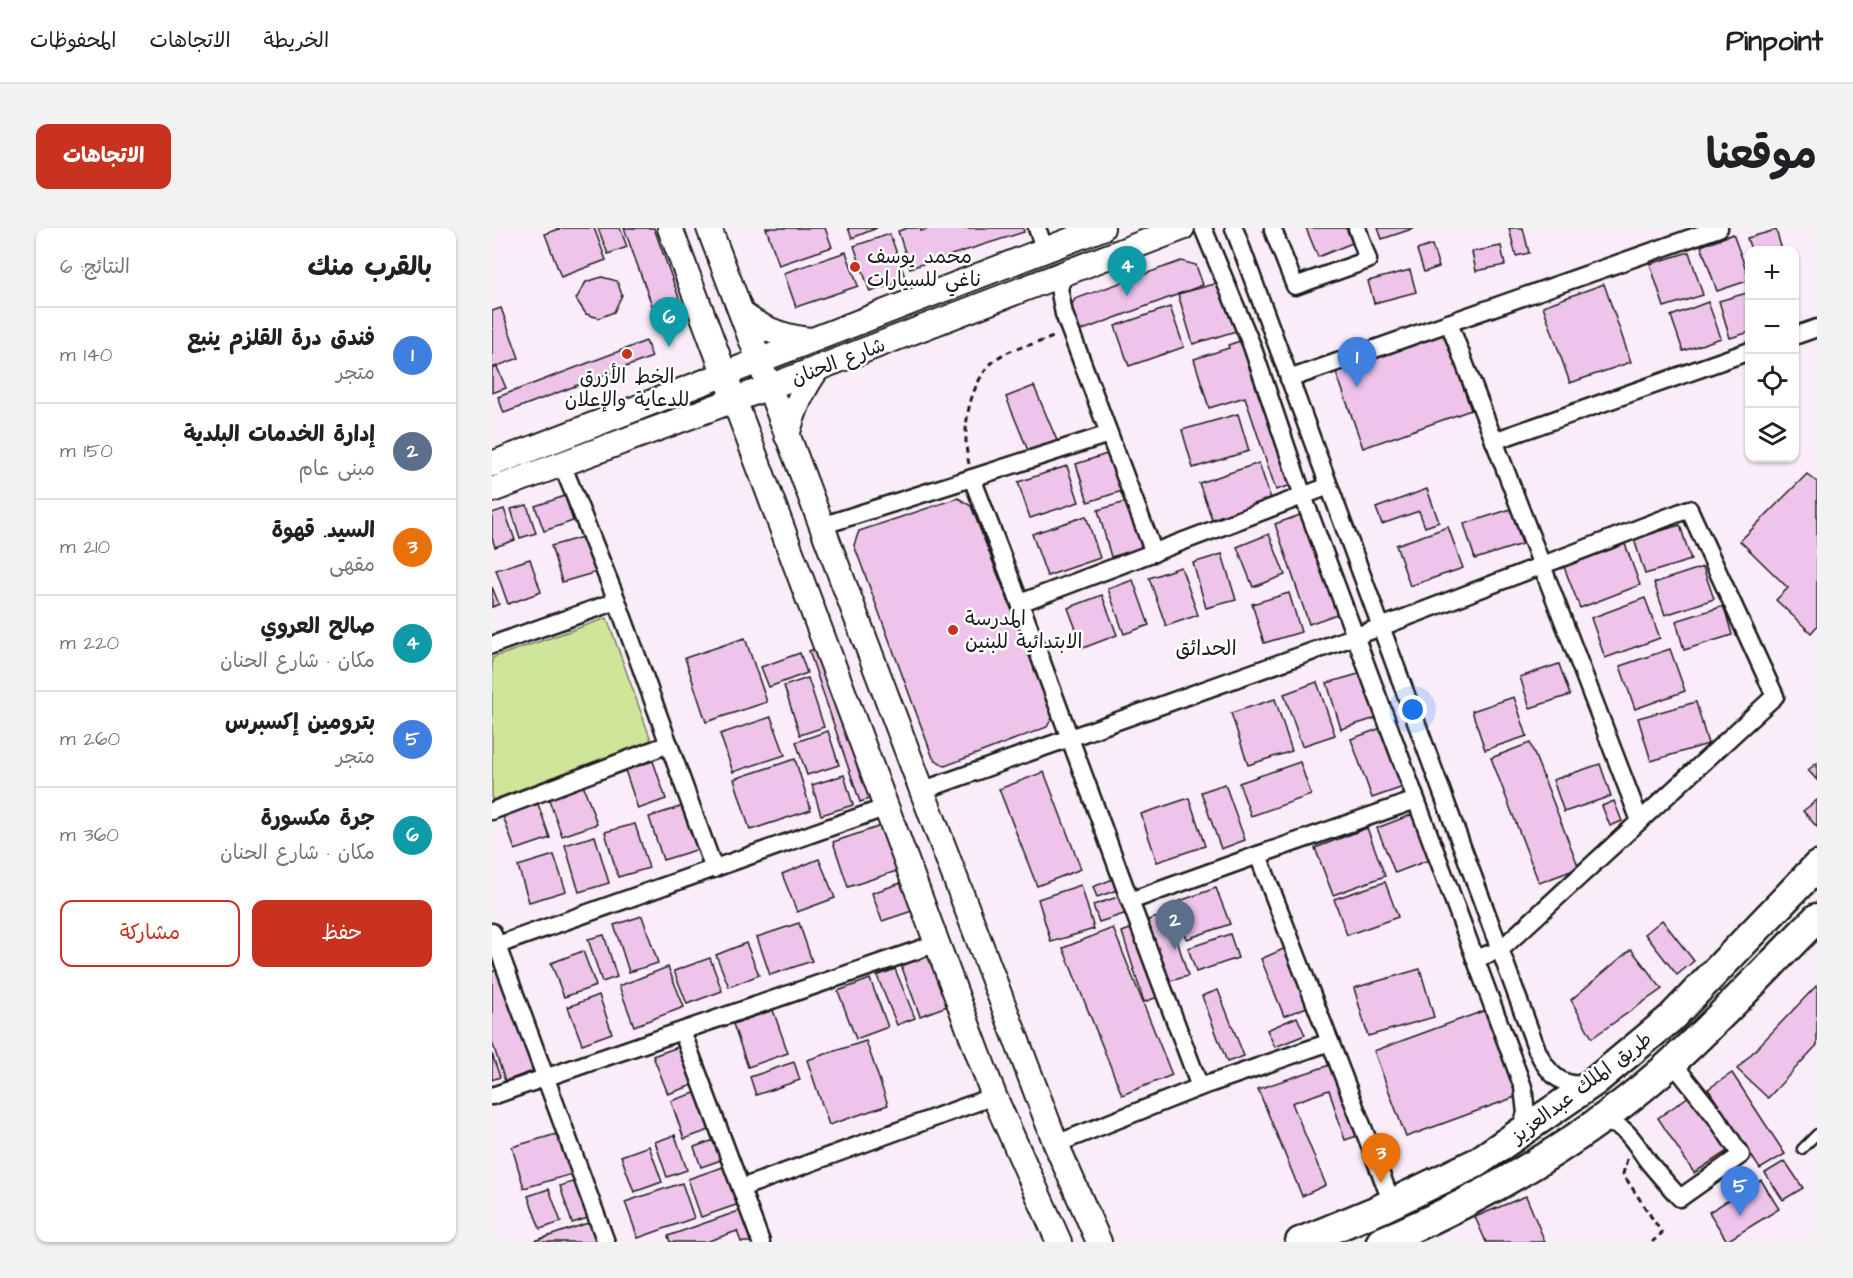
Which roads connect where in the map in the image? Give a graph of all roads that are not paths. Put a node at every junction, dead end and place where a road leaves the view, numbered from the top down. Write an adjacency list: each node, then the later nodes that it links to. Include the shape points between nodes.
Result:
1 (670, 228): 14 (main road)
2 (709, 228): 12 (main road)
3 (1102, 228): 10 (main road, شارع الحنان)
4 (1182, 228): 11 (main road, شارع الحنان)
5 (1203, 228): 18 (street)
6 (1234, 228): 19 (street)
7 (1357, 228): 9 (street, via 1368,260 1295,286)
8 (1719, 228): 13 (street)
9 (1273, 229)
10 (1041, 239): 17 (main road, شارع الحنان)
11 (1065, 273): 22 (main road, شارع الحنان); 29 (street, via 1059,288 1066,321)
12 (742, 314): 17 (main road, via 755,324 792,339); 21 (main road)
13 (1449, 323): 24 (street); 32 (street)
14 (708, 328): 23 (main road); 26 (main road, via 707,345 696,377)
15 (1817, 328): 16 (street)
16 (1799, 334)
17 (812, 340): 21 (main road, شارع الحنان)
18 (1252, 346): 19 (street); 38 (street)
19 (1278, 350): 24 (street)
20 (1745, 352): 32 (street)
21 (759, 360): 23 (main road, شارع الحنان); 25 (main road)
22 (818, 368): 25 (main road, شارع الحنان); 31 (main road, via 803,392)
23 (726, 373): 26 (main road, شارع الحنان); 27 (main road)
24 (1289, 379): 36 (street)
25 (769, 387): 27 (main road, شارع الحنان); 31 (main road)
26 (687, 388): 33 (main road, شارع الحنان)
27 (736, 399): 28 (main road, شارع الحنان); 30 (main road)
28 (698, 413): 30 (main road); 34 (main road, شارع الحنان)
29 (1109, 434): 35 (street); 40 (street)
30 (749, 436): 51 (main road)
31 (787, 436): 39 (main road)
32 (1494, 441): 41 (street)
33 (492, 464)
34 (562, 464): 37 (main road, شارع الحنان); 42 (street)
35 (972, 478): 39 (street); 43 (street)
36 (1329, 486): 38 (street); 44 (street)
37 (492, 490)
38 (1303, 496): 40 (street); 45 (street)
39 (822, 526): 49 (main road)
40 (1154, 553): 43 (street)
41 (1542, 565): 44 (street); 53 (street); 53 (street, via 1689,509 1774,696)
42 (617, 601): 46 (street); 48 (street)
43 (1020, 603): 47 (street)
44 (1381, 627): 45 (street); 61 (street)
45 (1355, 636): 47 (street); 50 (street)
46 (492, 645)
47 (1070, 736): 49 (street); 57 (street)
48 (669, 744): 52 (street); 56 (street)
49 (921, 792): 76 (main road)
50 (1416, 800): 54 (street); 62 (street)
51 (887, 807): 56 (street); 60 (main road)
52 (492, 811)
53 (1640, 821): 61 (street)
54 (1258, 855): 57 (street); 64 (street)
55 (1817, 866): 69 (highway, طريق الملك عبدالعزيز, via 1671,1018)
56 (714, 869): 59 (street)
57 (1130, 901): 70 (street)
58 (1817, 918): 66 (highway, طريق الملك عبدالعزيز)
59 (494, 942): 68 (street)
60 (938, 943): 63 (street); 72 (main road)
61 (1500, 950): 62 (street); 65 (street)
62 (1474, 958): 67 (street)
63 (682, 1031): 68 (street); 78 (street)
64 (1330, 1042): 70 (street); 79 (street)
65 (1537, 1050): 67 (street); 69 (street, via 1554,1077 1578,1085)
66 (1680, 1055): 73 (highway, طريق الملك عبدالعزيز); 73 (street, via 1680,1072 1741,1155 1680,1198 1634,1139 1615,1124)
67 (1514, 1061): 75 (street, via 1526,1103 1524,1124)
68 (545, 1078): 71 (street); 82 (street)
69 (1594, 1082): 75 (highway, طريق الملك عبدالعزيز)
70 (1200, 1088): 76 (street)
71 (492, 1096)
72 (994, 1096): 78 (street); 81 (main road)
73 (1594, 1124): 87 (highway, طريق الملك عبدالعزيز, via 1519,1175 1440,1217)
74 (1817, 1134): 77 (lane)
75 (1518, 1136): 79 (highway, طريق الملك عبدالعزيز, via 1476,1162)
76 (1056, 1144): 80 (main road)
77 (1802, 1149)
78 (741, 1188): 83 (street)
79 (1392, 1203): 86 (highway, طريق الملك عبدالعزيز)
80 (1084, 1207): 84 (main road); 85 (main road)
81 (1058, 1241)
82 (606, 1242)
83 (761, 1242)
84 (1099, 1242)
85 (1118, 1242)
86 (1300, 1242)
87 (1381, 1242)

